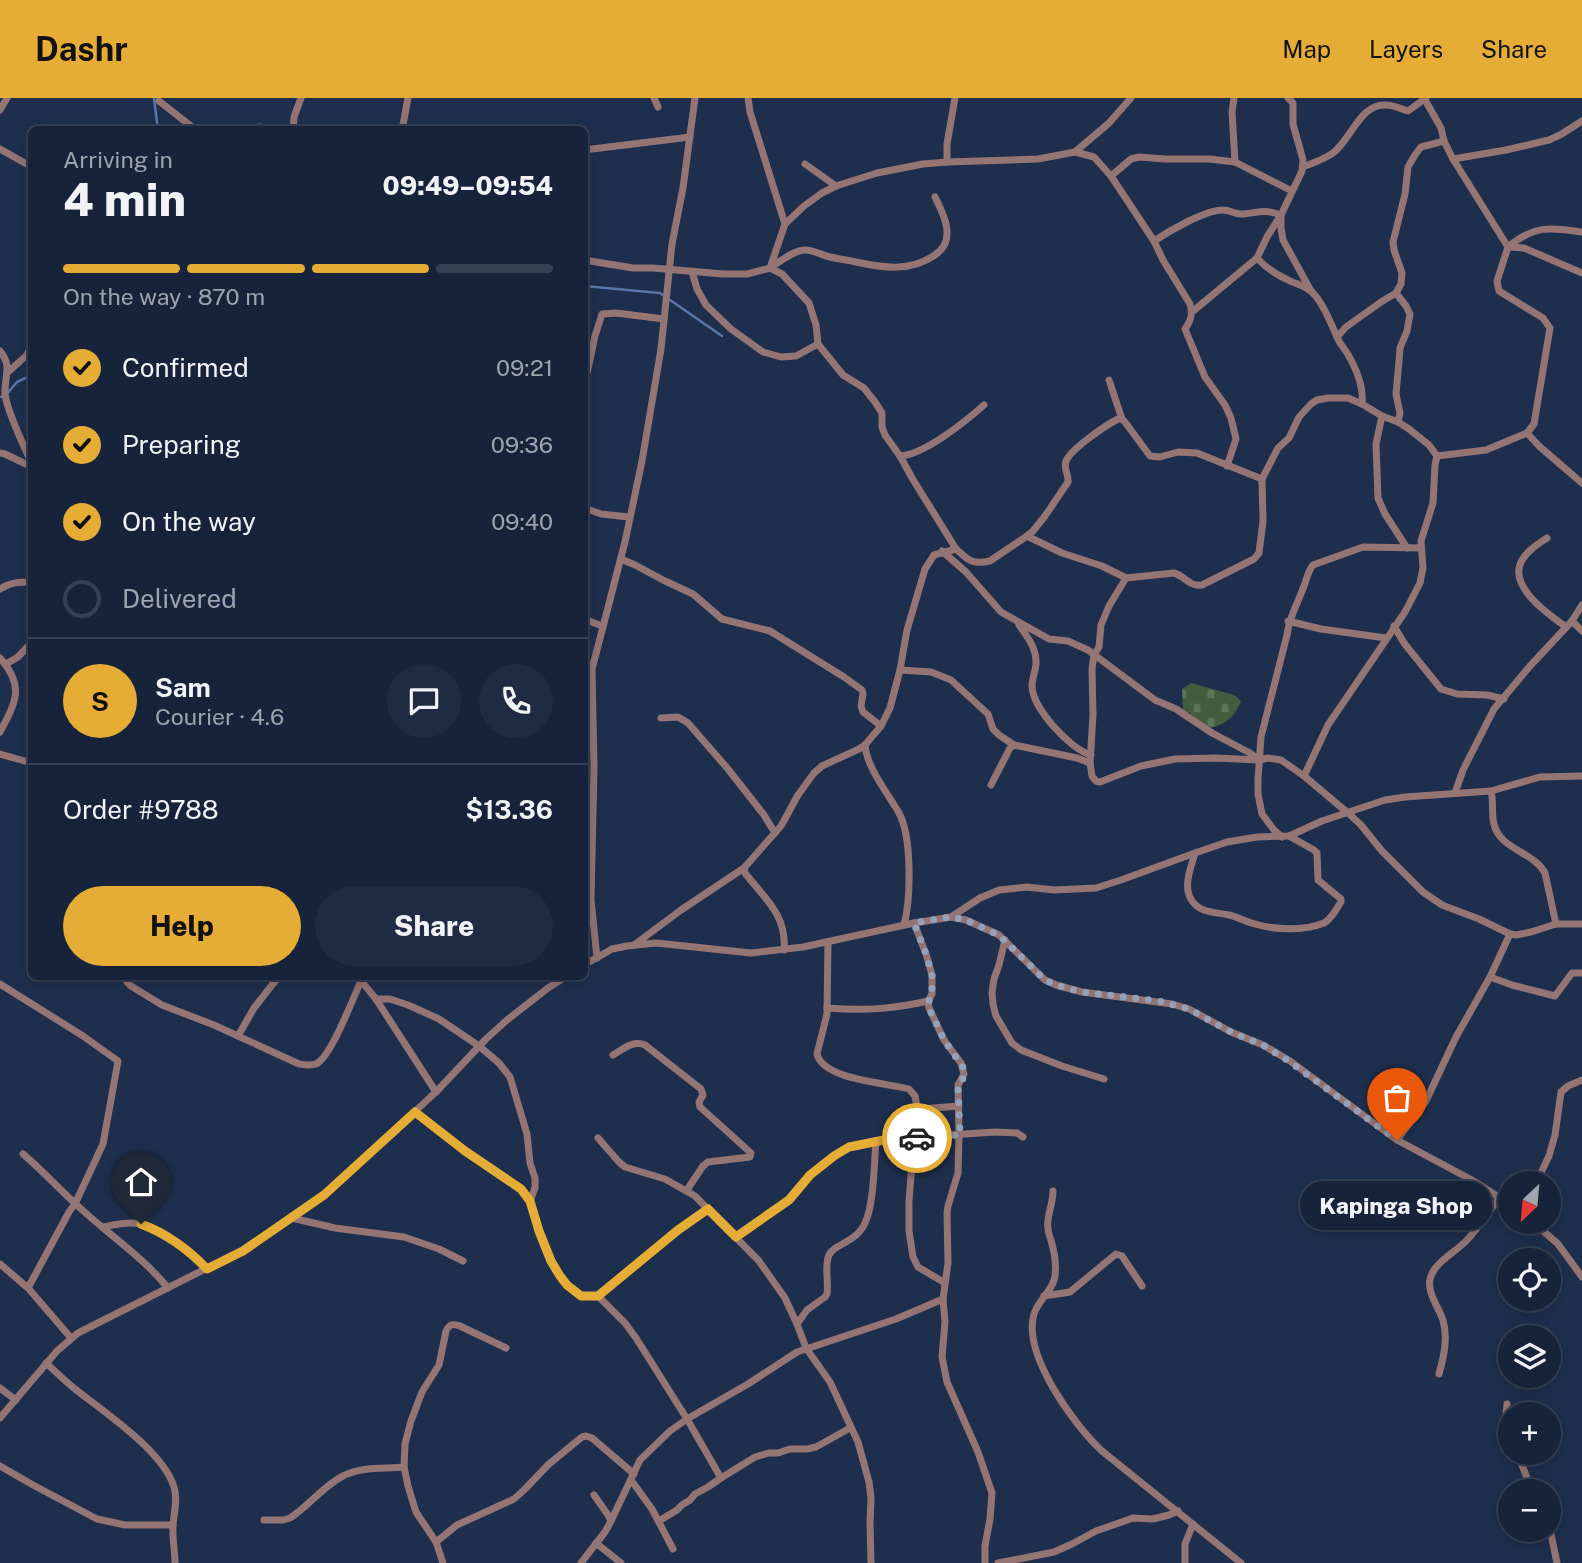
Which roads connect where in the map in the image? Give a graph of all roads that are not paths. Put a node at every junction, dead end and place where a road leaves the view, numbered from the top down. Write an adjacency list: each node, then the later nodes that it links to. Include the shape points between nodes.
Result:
1 (7, 98): 14 (street)
2 (300, 98): 17 (street)
3 (408, 98): 18 (street)
4 (654, 98): 13 (street)
5 (695, 98): 19 (street)
6 (748, 98): 35 (street)
7 (955, 98): 25 (street)
8 (1131, 98): 23 (street)
9 (1234, 98): 26 (street)
10 (1425, 99): 20 (street); 29 (street, via 1408,111 1388,105 1372,108 1333,153)
11 (1291, 100): 29 (street)
12 (159, 101): 16 (street)
13 (657, 107)
14 (0, 110)
15 (1582, 121): 24 (street, via 1549,140)
16 (190, 126)
17 (293, 126)
18 (403, 126)
19 (690, 137): 22 (street); 42 (street)
20 (1444, 141): 24 (street); 46 (street, via 1421,147 1408,167 1393,243 1402,273)
21 (0, 149): 28 (street)
22 (588, 150)
23 (1075, 152): 25 (street, via 1038,159); 30 (street, via 1094,157)
24 (1453, 159): 38 (street)
25 (947, 162): 31 (street, via 877,173)
26 (1236, 162): 30 (street, via 1130,159); 32 (street)
27 (805, 164): 31 (street)
28 (28, 165)
29 (1303, 167): 32 (street)
30 (1111, 176): 37 (street)
31 (836, 186): 35 (street)
32 (1293, 191): 34 (street)
33 (935, 197): 41 (street, via 945,216 947,239 938,254 910,267 800,250)
34 (1281, 215): 37 (street, via 1219,210); 39 (street); 45 (street, via 1283,240)
35 (785, 224): 41 (street)
36 (1582, 232): 38 (street, via 1550,227 1527,234)
37 (1154, 242): 47 (street)
38 (1508, 247): 44 (street, via 1524,248); 61 (street, via 1497,281 1499,290 1543,318 1550,328 1534,424)
39 (1257, 258): 45 (street); 47 (street)
40 (588, 261): 42 (street)
41 (770, 268): 43 (street, via 747,274); 50 (street, via 782,274 809,303)
42 (668, 269): 43 (street); 48 (street)
43 (692, 272): 50 (street, via 706,305 763,352 796,356)
44 (1582, 273)
45 (1312, 292): 49 (street)
46 (1396, 293): 49 (street); 60 (street, via 1410,314 1399,362)
47 (1192, 312): 67 (street, via 1185,330 1235,429)
48 (664, 319): 53 (street, via 602,314); 71 (street, via 645,449)
49 (1337, 337): 56 (street, via 1362,386)
50 (818, 344): 64 (street, via 843,375 868,392 882,413 885,435)
51 (0, 351): 54 (street)
52 (28, 353): 54 (street)
53 (588, 368)
54 (8, 373): 63 (street, via 5,396)
55 (1109, 380): 59 (street)
56 (1362, 404): 58 (street); 68 (street, via 1338,397 1311,404 1274,454)
57 (984, 405): 64 (street, via 947,434 913,454)
58 (1382, 416): 60 (street); 74 (street, via 1376,444 1378,498)
59 (1122, 419): 67 (street, via 1150,456 1188,452); 72 (street, via 1101,429 1067,459 1068,482)
60 (1398, 422): 65 (street)
61 (1527, 433): 65 (street, via 1486,450); 69 (street)
62 (0, 453): 66 (street)
63 (28, 456)
64 (900, 456): 76 (street)
65 (1437, 456): 75 (street, via 1433,503)
66 (28, 464)
67 (1227, 466): 68 (street)
68 (1262, 479): 79 (street, via 1261,545 1254,559 1202,586 1174,573)
69 (1582, 483)
70 (588, 509): 71 (street)
71 (629, 517): 78 (street)
72 (1027, 537): 76 (street, via 984,563 972,562); 79 (street)
73 (1547, 538): 86 (street, via 1522,559 1520,577 1531,597 1550,615)
74 (1407, 548): 75 (street); 84 (street, via 1363,547 1313,565)
75 (1421, 548): 88 (street, via 1423,574)
76 (956, 549): 77 (street)
77 (942, 551): 85 (street, via 1001,612); 95 (street, via 933,555 925,569)
78 (621, 559): 87 (street); 98 (street, via 693,594 722,619 770,631 844,677 862,690 863,712)
79 (1126, 578): 92 (street, via 1101,625)
80 (28, 582): 81 (street)
81 (0, 589)
82 (1582, 605): 86 (street)
83 (588, 621): 87 (street)
84 (1289, 621): 90 (street); 104 (street)
85 (1017, 622): 92 (street); 103 (street, via 1034,649 1032,688 1040,709)
86 (1569, 624): 89 (street); 96 (street)
87 (602, 626): 112 (street, via 592,669)
88 (1394, 626): 90 (street); 96 (street, via 1441,688)
89 (1582, 631)
90 (1386, 638): 106 (street, via 1328,724)
91 (28, 646): 94 (street)
92 (1094, 655): 103 (street); 104 (street, via 1155,700)
93 (0, 658): 94 (street)
94 (6, 664): 99 (street, via 16,685)
95 (900, 670): 98 (street); 101 (street, via 932,672 951,680 988,714 993,729)
96 (1504, 699): 111 (street, via 1478,738)
97 (661, 718): 114 (street, via 678,717 688,723)
98 (881, 726): 100 (street)
99 (0, 732)
100 (865, 745): 114 (street, via 814,773); 123 (street, via 873,770 905,829 909,894)
101 (1014, 745): 103 (street); 108 (street)
102 (0, 754): 105 (street)
103 (1091, 759): 104 (street, via 1092,776 1100,782 1141,766 1175,760)
104 (1259, 760): 106 (street, via 1281,761); 115 (street, via 1260,806 1267,821)
105 (28, 762)
106 (1304, 776): 113 (street)
107 (1582, 776): 109 (street, via 1540,777)
108 (992, 785)
109 (1492, 790): 111 (street); 121 (street, via 1493,823 1499,836 1542,868)
110 (588, 791): 112 (street)
111 (1455, 793): 113 (street, via 1385,800)
112 (593, 800): 118 (street)
113 (1348, 813): 115 (street); 124 (street, via 1423,892)
114 (775, 833): 117 (street)
115 (1285, 837): 116 (street, via 1245,839); 116 (street, via 1317,853 1318,880 1341,899 1323,923 1278,928 1205,911 1193,903 1187,888)
116 (1195, 853): 119 (street, via 1096,887 999,891)
117 (744, 867): 127 (street); 128 (street, via 782,923)
118 (588, 899): 129 (street)
119 (951, 917): 120 (street); 125 (street, via 977,924)
120 (914, 923): 123 (street); 140 (street, via 932,975)
121 (1556, 924): 122 (street); 124 (street)
122 (1582, 924)
123 (904, 926): 126 (street)
124 (1510, 934): 132 (street)
125 (1005, 940): 145 (street, via 994,979 993,1003 1012,1043); 154 (street, via 1045,980 1056,985 1172,1004 1263,1045)
126 (828, 942): 128 (street); 141 (street)
127 (634, 945): 128 (street, via 751,953); 129 (street, via 612,949)
128 (784, 950)
129 (597, 958): 130 (street)
130 (588, 963)
131 (1582, 973): 132 (street, via 1572,973 1555,996)
132 (1490, 977): 154 (street, via 1425,1103)
133 (127, 980): 142 (street, via 162,1004)
134 (276, 980): 142 (street)
135 (359, 980): 142 (street, via 328,1053 317,1063 299,1064)
136 (360, 980): 139 (street)
137 (561, 980): 143 (street, via 519,1009)
138 (0, 984): 163 (street, via 118,1061 103,1144)
139 (376, 999): 143 (street, via 390,999 439,1019); 147 (street)
140 (929, 1001): 141 (street, via 876,1010); 148 (street, via 936,1026 963,1067)
141 (827, 1008): 148 (street, via 817,1054 822,1064 855,1080 909,1089 921,1109)
142 (238, 1036)
143 (480, 1046): 147 (street); 162 (street, via 505,1070 514,1087 535,1178)
144 (613, 1055): 158 (street, via 632,1044 645,1045 701,1089 700,1107 751,1153 750,1157 708,1162)
145 (1104, 1079)
146 (1582, 1080): 157 (street, via 1561,1092 1555,1135)
147 (436, 1092): 149 (street)
148 (959, 1106): 150 (street)
149 (415, 1112): 162 (street, via 521,1189); 165 (street, via 324,1195)
150 (960, 1135): 151 (street, via 1006,1132); 153 (street); 173 (street, via 958,1173 948,1206)
151 (1023, 1137)
152 (598, 1138): 158 (street, via 625,1167)
153 (914, 1138): 155 (street); 173 (street, via 909,1200 913,1257 918,1267)
154 (1397, 1140): 160 (street)
155 (876, 1142): 168 (street, via 849,1147 834,1156 789,1200); 180 (street, via 867,1221 861,1232 832,1250 827,1294)
156 (23, 1154): 163 (street)
157 (1542, 1171)
158 (687, 1190): 164 (street)
159 (1053, 1191): 178 (street, via 1048,1229 1055,1273)
160 (1498, 1196)
161 (1498, 1200): 185 (street, via 1468,1239 1431,1275 1429,1283 1446,1338)
162 (530, 1201): 177 (street, via 560,1276 581,1296)
163 (75, 1204): 166 (street); 175 (street)
164 (708, 1209): 168 (street); 177 (street)
165 (292, 1217): 169 (street, via 404,1237); 171 (street)
166 (103, 1227): 171 (street, via 141,1224 182,1246); 176 (street)
167 (1547, 1234): 172 (street)
168 (736, 1237): 180 (street, via 771,1277)
169 (463, 1261)
170 (0, 1264): 175 (street)
171 (207, 1269): 176 (street)
172 (1582, 1277)
173 (945, 1283): 179 (street)
174 (1142, 1286): 178 (street, via 1116,1254 1070,1292)
175 (28, 1288): 181 (street)
176 (168, 1288): 181 (street)
177 (598, 1296): 189 (street, via 625,1323)
178 (1044, 1296): 196 (street, via 1034,1314 1034,1338 1059,1401 1096,1446)
179 (943, 1299): 183 (street); 212 (street, via 942,1357 947,1381 992,1493)
180 (797, 1324): 183 (street)
181 (71, 1338): 184 (street)
182 (506, 1348): 192 (street, via 449,1325 439,1366 411,1421)
183 (806, 1348): 189 (street); 190 (street, via 830,1382)
184 (46, 1363): 187 (street); 201 (street, via 119,1423 164,1469 176,1494)
185 (1439, 1374)
186 (0, 1388): 187 (street)
187 (16, 1401): 188 (street)
188 (0, 1418)
189 (687, 1419): 193 (street, via 640,1460); 194 (street)
190 (850, 1428): 194 (street, via 816,1447 755,1457); 211 (street, via 872,1498)
191 (0, 1466): 201 (street, via 97,1519 125,1525)
192 (404, 1467): 197 (street, via 345,1475 290,1518); 202 (street, via 416,1511)
193 (632, 1477): 198 (street); 199 (street); 202 (street, via 592,1438 582,1437 514,1499 457,1525)
194 (721, 1478): 199 (street)
195 (594, 1495): 198 (street)
196 (1178, 1511): 200 (street); 206 (street, via 1108,1526)
197 (264, 1520)
198 (611, 1521): 204 (street)
199 (659, 1521): 205 (street)
200 (1193, 1524): 215 (street, via 1185,1544); 216 (street)
201 (173, 1525): 207 (street)
202 (436, 1542): 208 (street)
203 (1553, 1542): 217 (street)
204 (596, 1543): 209 (street); 210 (street)
205 (673, 1549)
206 (1054, 1552): 213 (street); 214 (street)
207 (175, 1563)
208 (443, 1563)
209 (582, 1563)
210 (621, 1563)
211 (871, 1563)
212 (985, 1563)
213 (998, 1563)
214 (1056, 1563)
215 (1185, 1563)
216 (1241, 1563)
217 (1557, 1563)

